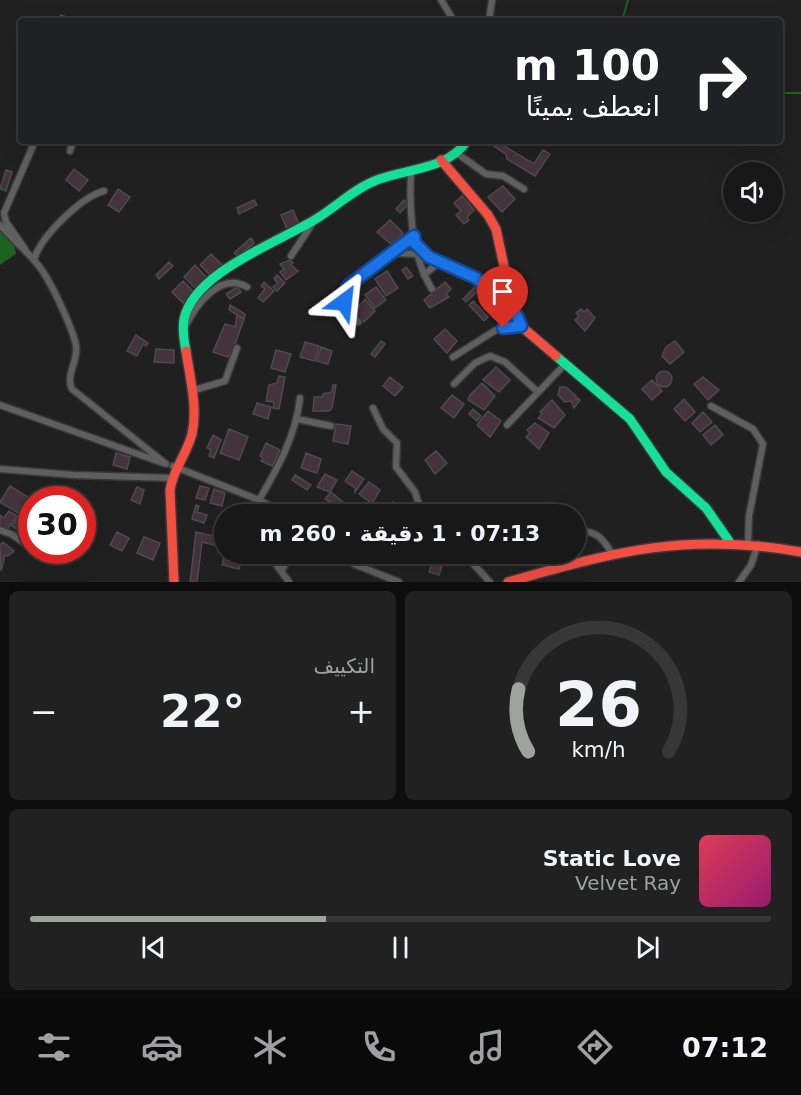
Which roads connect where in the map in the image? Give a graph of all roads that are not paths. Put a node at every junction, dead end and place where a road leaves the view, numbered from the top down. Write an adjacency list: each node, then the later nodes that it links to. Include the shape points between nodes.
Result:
1 (441, 0): 3 (street)
2 (492, 0): 4 (street)
3 (452, 18)
4 (489, 18)
5 (34, 144): 19 (street, via 4,213)
6 (72, 144): 8 (street)
7 (465, 144): 9 (street)
8 (70, 151)
9 (458, 154): 10 (street); 12 (street, via 486,174 503,176)
10 (441, 160): 11 (street); 26 (street, via 493,221)
11 (411, 173): 14 (street, via 374,181); 16 (street)
12 (524, 189)
13 (104, 191): 21 (street, via 87,198 47,237)
14 (315, 220): 20 (street); 29 (street, via 224,270 194,299 184,318)
15 (0, 225): 19 (street)
16 (415, 240): 17 (street); 18 (street); 22 (street)
17 (392, 253): 18 (street); 27 (street, via 345,289 344,302)
18 (417, 254): 23 (street)
19 (29, 255): 21 (street)
20 (291, 256)
21 (34, 261): 43 (street, via 48,280 75,342 76,355 69,380 72,390)
22 (438, 262): 23 (street); 26 (street, via 470,274)
23 (424, 275): 25 (street)
24 (247, 287): 29 (street, via 235,282 219,286 194,310)
25 (432, 289)
26 (516, 314): 28 (street)
27 (358, 322)
28 (521, 326): 31 (street, via 496,330); 32 (street)
29 (183, 333): 34 (street)
30 (237, 348): 34 (street, via 225,381)
31 (453, 357)
32 (566, 363): 35 (street); 52 (street, via 637,426 660,464 706,508)
33 (454, 384): 35 (street, via 475,363 490,356 506,362)
34 (190, 391): 43 (street, via 193,428 188,446)
35 (538, 392): 41 (street)
36 (300, 398): 40 (street)
37 (0, 405): 43 (street)
38 (711, 406): 53 (street, via 758,432 763,444 749,516)
39 (374, 408): 48 (street, via 383,429 397,443 396,466)
40 (297, 419): 42 (street); 46 (street)
41 (507, 425)
42 (331, 426)
43 (171, 466): 45 (street); 46 (street)
44 (0, 469): 45 (street)
45 (172, 478): 61 (street)
46 (260, 500): 47 (street)
47 (267, 504)
48 (419, 504)
49 (0, 530): 51 (street)
50 (586, 532): 54 (street, via 594,532 604,540)
51 (18, 539)
52 (729, 542): 53 (street); 54 (street, via 680,542)
53 (753, 543): 55 (street); 66 (street, via 751,565)
54 (611, 552): 65 (street)
55 (801, 552)
56 (276, 564): 60 (street)
57 (285, 564): 60 (street)
58 (354, 564): 63 (street)
59 (473, 564): 64 (street)
60 (282, 570): 62 (street)
61 (174, 582)
62 (289, 582)
63 (399, 582)
64 (490, 582)
65 (508, 582)
66 (739, 582)

